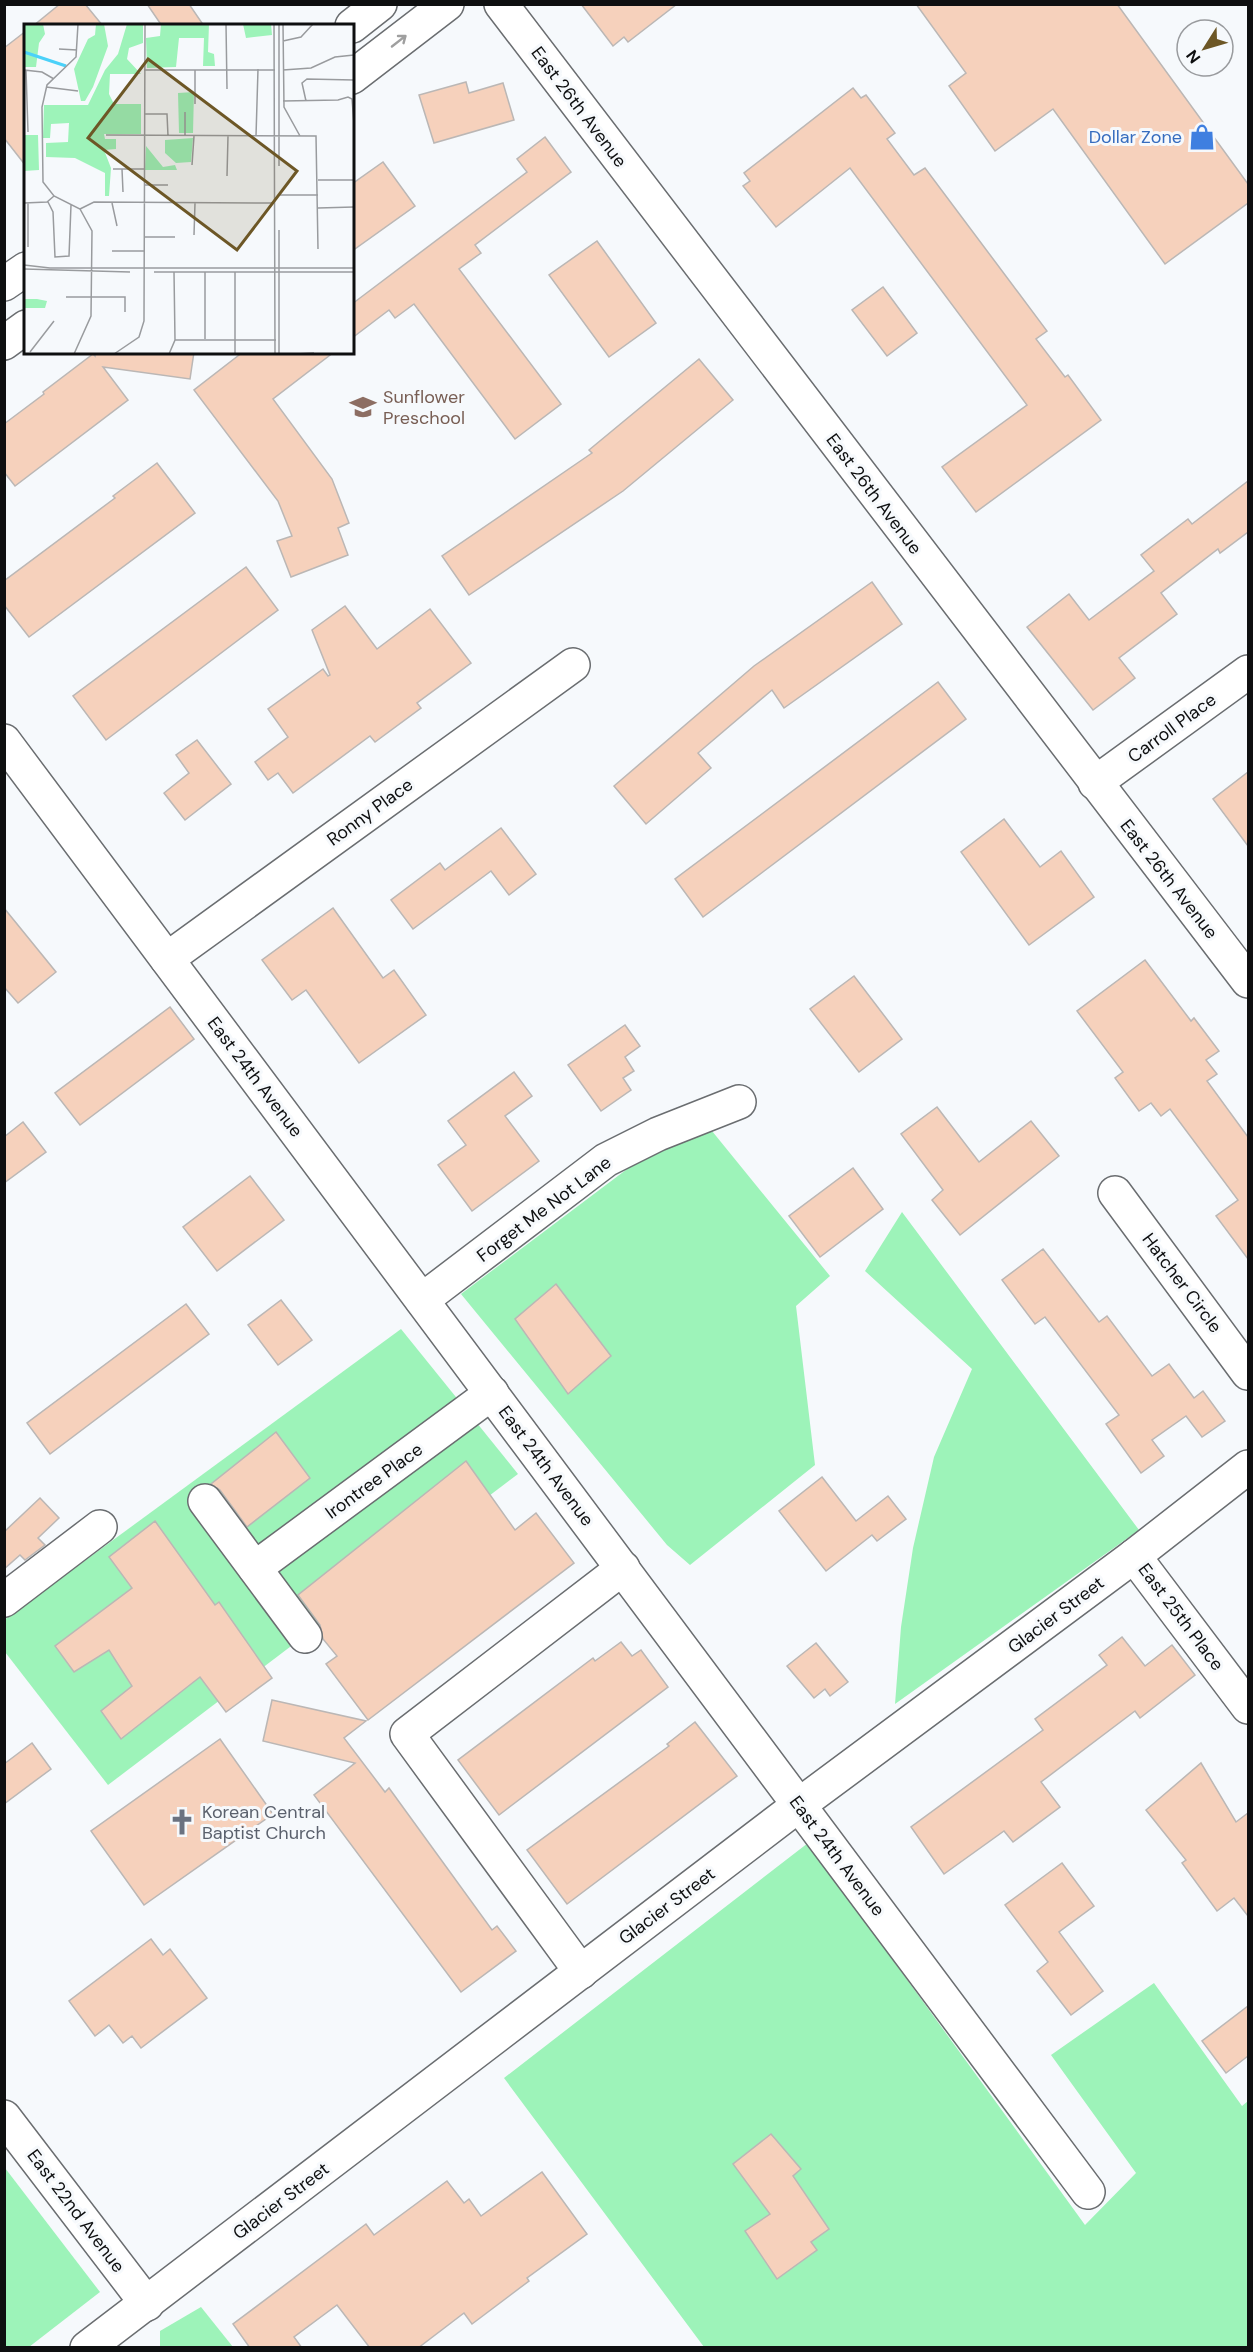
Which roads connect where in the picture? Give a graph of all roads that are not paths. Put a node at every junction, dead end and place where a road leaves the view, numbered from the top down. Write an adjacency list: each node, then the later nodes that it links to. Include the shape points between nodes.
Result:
1 (380, 4): 4 (street)
2 (447, 4): 5 (street, one-way to 2)
3 (501, 4): 13 (street, East 26th Avenue)
4 (354, 24)
5 (354, 75)
6 (24, 270): 7 (street)
7 (4, 284)
8 (24, 328): 9 (street)
9 (4, 343)
10 (573, 665): 14 (street, Ronny Place)
11 (1248, 672): 13 (street, Carroll Place)
12 (4, 741): 14 (street, East 24th Avenue)
13 (1095, 783): 15 (street, East 26th Avenue)
14 (167, 959): 18 (street, East 24th Avenue)
15 (1248, 981)
16 (740, 1102): 18 (street, Forget Me Not Lane, via 658,1134 606,1160)
17 (1115, 1193): 19 (street, Hatcher Circle)
18 (422, 1300): 20 (street, East 24th Avenue)
19 (1248, 1373)
20 (492, 1393): 25 (street, Irontree Place); 26 (street, East 24th Avenue)
21 (1248, 1467): 24 (street, Glacier Street)
22 (205, 1501): 25 (street)
23 (100, 1527): 27 (street)
24 (1134, 1556): 29 (street, East 25th Place); 30 (street, Glacier Street)
25 (255, 1568): 28 (street)
26 (623, 1569): 30 (street, East 24th Avenue); 31 (street, via 407,1734)
27 (4, 1600)
28 (305, 1636)
29 (1248, 1707)
30 (799, 1804): 31 (street, Glacier Street); 33 (street, East 24th Avenue)
31 (581, 1972): 34 (street, Glacier Street)
32 (4, 2117): 34 (street, East 22nd Avenue)
33 (1088, 2192)
34 (147, 2304): 35 (street, Glacier Street)
35 (87, 2348)

